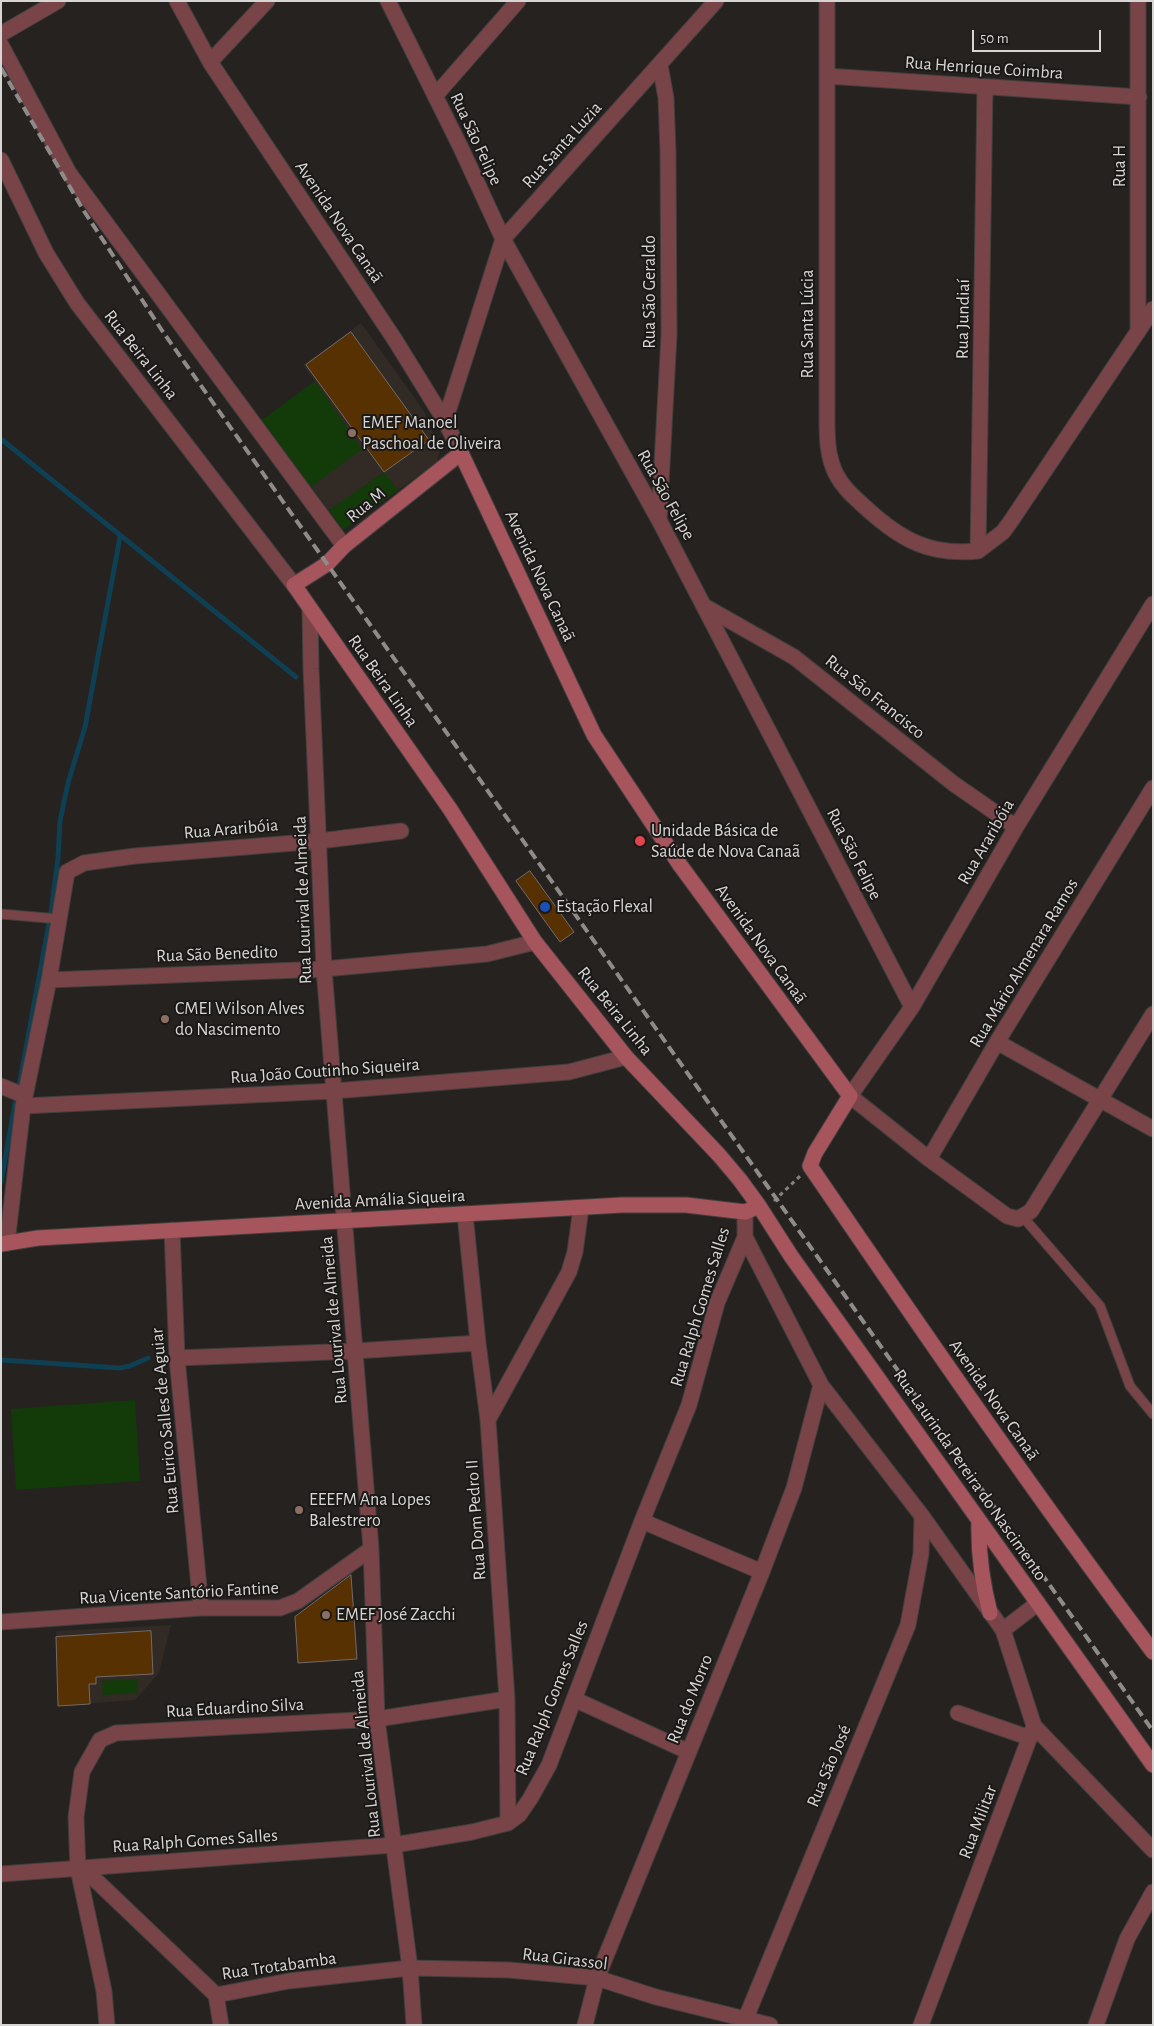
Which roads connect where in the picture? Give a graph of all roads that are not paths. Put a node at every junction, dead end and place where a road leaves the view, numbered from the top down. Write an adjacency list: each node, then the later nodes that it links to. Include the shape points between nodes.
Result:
1 (58, 1): 9 (street)
2 (177, 1): 11 (street, Avenida Nova Canaã)
3 (266, 1): 11 (street)
4 (388, 1): 15 (street, Rua São Felipe)
5 (518, 1): 15 (street)
6 (716, 1): 12 (street, Rua Santa Luzia)
7 (827, 1): 13 (street, Rua Santa Lúcia)
8 (1138, 1): 16 (street, Rua H)
9 (1, 34)
10 (1, 45): 24 (street, via 69,173)
11 (210, 62): 21 (street, Avenida Nova Canaã, via 396,340)
12 (660, 64): 18 (street, Rua Santa Luzia); 23 (street, Rua São Geraldo, via 666,98 668,152 670,335)
13 (827, 76): 14 (street, Rua Henrique Coimbra); 25 (street, Rua Santa Lúcia, via 827,410 831,460 846,489 883,524 911,542 944,552)
14 (985, 87): 16 (street, Rua Henrique Coimbra); 25 (street, Rua Jundiaí)
15 (435, 96): 18 (street, Rua São Felipe)
16 (1139, 97): 20 (street, Rua H)
17 (1, 160): 26 (street, Rua Beira Linha, via 43,246 77,303)
18 (502, 238): 21 (street, Rua Santa Luzia); 23 (street, Rua São Felipe)
19 (1153, 309): 20 (street)
20 (1138, 332): 25 (street, via 1007,527)
21 (445, 421): 22 (street, Avenida Nova Canaã)
22 (461, 453): 24 (street, Rua M); 45 (street, Avenida Nova Canaã, via 594,735 680,865)
23 (659, 520): 28 (street, Rua São Felipe)
24 (344, 546): 26 (street, Rua M, via 327,564)
25 (978, 551)
26 (294, 585): 29 (street, Rua Beira Linha)
27 (1153, 604): 31 (street, Rua Araribóia)
28 (704, 606): 31 (street, Rua São Francisco, via 794,657 954,784); 39 (street, Rua São Felipe)
29 (310, 610): 33 (street, Rua Lourival de Almeida); 36 (street, Rua Beira Linha, via 450,809)
30 (1153, 788): 41 (street, Rua Mário Almenara Ramos)
31 (1016, 827): 39 (street, Rua Araribóia)
32 (401, 831): 33 (street, Rua Araribóia)
33 (319, 841): 35 (street, Rua Araribóia, via 84,863 67,872); 37 (street, Rua Lourival de Almeida)
34 (1, 914): 35 (lane)
35 (59, 919): 38 (street)
36 (535, 942): 37 (street, Rua São Benedito, via 487,954); 42 (street, Rua Beira Linha)
37 (324, 969): 38 (street, Rua São Benedito); 44 (street, Rua Lourival de Almeida)
38 (49, 980): 47 (street)
39 (912, 1007): 45 (street, Rua Araribóia)
40 (1153, 1014): 46 (street)
41 (997, 1042): 46 (street); 49 (street, Rua Mário Almenara Ramos)
42 (626, 1057): 44 (street, Rua João Coutinho Siqueira, via 570,1072); 50 (street, Rua Beira Linha, via 719,1155)
43 (1, 1086): 47 (street)
44 (334, 1091): 47 (street, Rua João Coutinho Siqueira); 55 (street, Rua Lourival de Almeida)
45 (850, 1096): 49 (street); 75 (street, Avenida Nova Canaã, via 810,1166 1070,1541)
46 (1100, 1099): 48 (street); 54 (street, via 1031,1211)
47 (24, 1101): 58 (street)
48 (1153, 1129)
49 (929, 1159): 54 (street, via 1007,1216 1012,1219)
50 (759, 1206): 52 (street, Avenida Amália Siqueira); 67 (street, Rua Laurinda Pereira do Nascimento, via 796,1264)
51 (581, 1208): 52 (street, Avenida Amália Siqueira, via 686,1205); 53 (street, Avenida Amália Siqueira); 64 (street, via 569,1272)
52 (744, 1212): 57 (street, Rua Ralph Gomes Salles)
53 (465, 1214): 55 (street, Avenida Amália Siqueira); 59 (street, Rua Dom Pedro II)
54 (1023, 1217): 63 (lane, via 1100,1306 1130,1386)
55 (344, 1221): 56 (street, Avenida Amália Siqueira); 60 (street, Rua Lourival de Almeida)
56 (172, 1230): 58 (street, Avenida Amália Siqueira, via 38,1238); 61 (street, Rua Eurico Salles de Aguiar)
57 (745, 1237): 62 (street); 66 (street, Rua Ralph Gomes Salles, via 717,1303 689,1405)
58 (4, 1244)
59 (478, 1343): 60 (street); 64 (street, Rua Dom Pedro II)
60 (356, 1351): 61 (street); 68 (street, Rua Lourival de Almeida)
61 (177, 1358): 71 (street, Rua Eurico Salles de Aguiar)
62 (821, 1384): 65 (street); 69 (street, Rua do Morro, via 794,1488)
63 (1153, 1414)
64 (488, 1420): 76 (street, Rua Dom Pedro II)
65 (922, 1516): 72 (street); 92 (street, Rua São José, via 921,1554 908,1625)
66 (642, 1521): 69 (street); 77 (street, Rua Ralph Gomes Salles)
67 (979, 1521): 70 (street, Rua Laurinda Pereira do Nascimento); 72 (street, via 978,1549)
68 (371, 1549): 71 (street, Rua Vicente Santório Fantine, via 287,1606); 79 (street, Rua Lourival de Almeida)
69 (762, 1572): 81 (street, Rua do Morro)
70 (1038, 1603): 74 (street); 82 (street, Rua Laurinda Pereira do Nascimento)
71 (200, 1608): 73 (street, Rua Vicente Santório Fantine)
72 (990, 1613): 74 (street)
73 (1, 1622)
74 (1003, 1630): 80 (street)
75 (1153, 1652)
76 (507, 1699): 79 (street, Rua Eduardino Silva); 83 (street, Rua Dom Pedro II)
77 (574, 1699): 81 (street); 83 (street, Rua Ralph Gomes Salles, via 549,1765 519,1815)
78 (958, 1714): 80 (street)
79 (377, 1719): 84 (street, Rua Lourival de Almeida); 86 (street, Rua Eduardino Silva, via 116,1733 100,1740 82,1772 76,1817)
80 (1032, 1732): 85 (street); 98 (street, Rua Militar)
81 (689, 1752): 90 (street, Rua do Morro)
82 (1153, 1765)
83 (508, 1824): 84 (street, Rua Ralph Gomes Salles)
84 (394, 1845): 86 (street, Rua Ralph Gomes Salles); 89 (street, Rua Lourival de Almeida)
85 (1153, 1850)
86 (80, 1869): 87 (street, Rua Ralph Gomes Salles); 91 (street, Rua Trotabamba); 93 (street, Rua Eduardino Silva, via 104,1991)
87 (1, 1874)
88 (1153, 1892): 99 (street, via 1127,1939)
89 (410, 1968): 90 (street, Rua Girassol, via 509,1970); 91 (street, Rua Trotabamba, via 289,1982); 95 (street, Rua Lourival de Almeida)
90 (597, 1978): 92 (street, Rua Girassol); 96 (street, Rua do Morro)
91 (216, 1995): 94 (street)
92 (744, 2021): 97 (street, Rua Girassol)
93 (107, 2025)
94 (221, 2025)
95 (414, 2025)
96 (585, 2025)
97 (770, 2025)
98 (921, 2025)
99 (1096, 2025)

